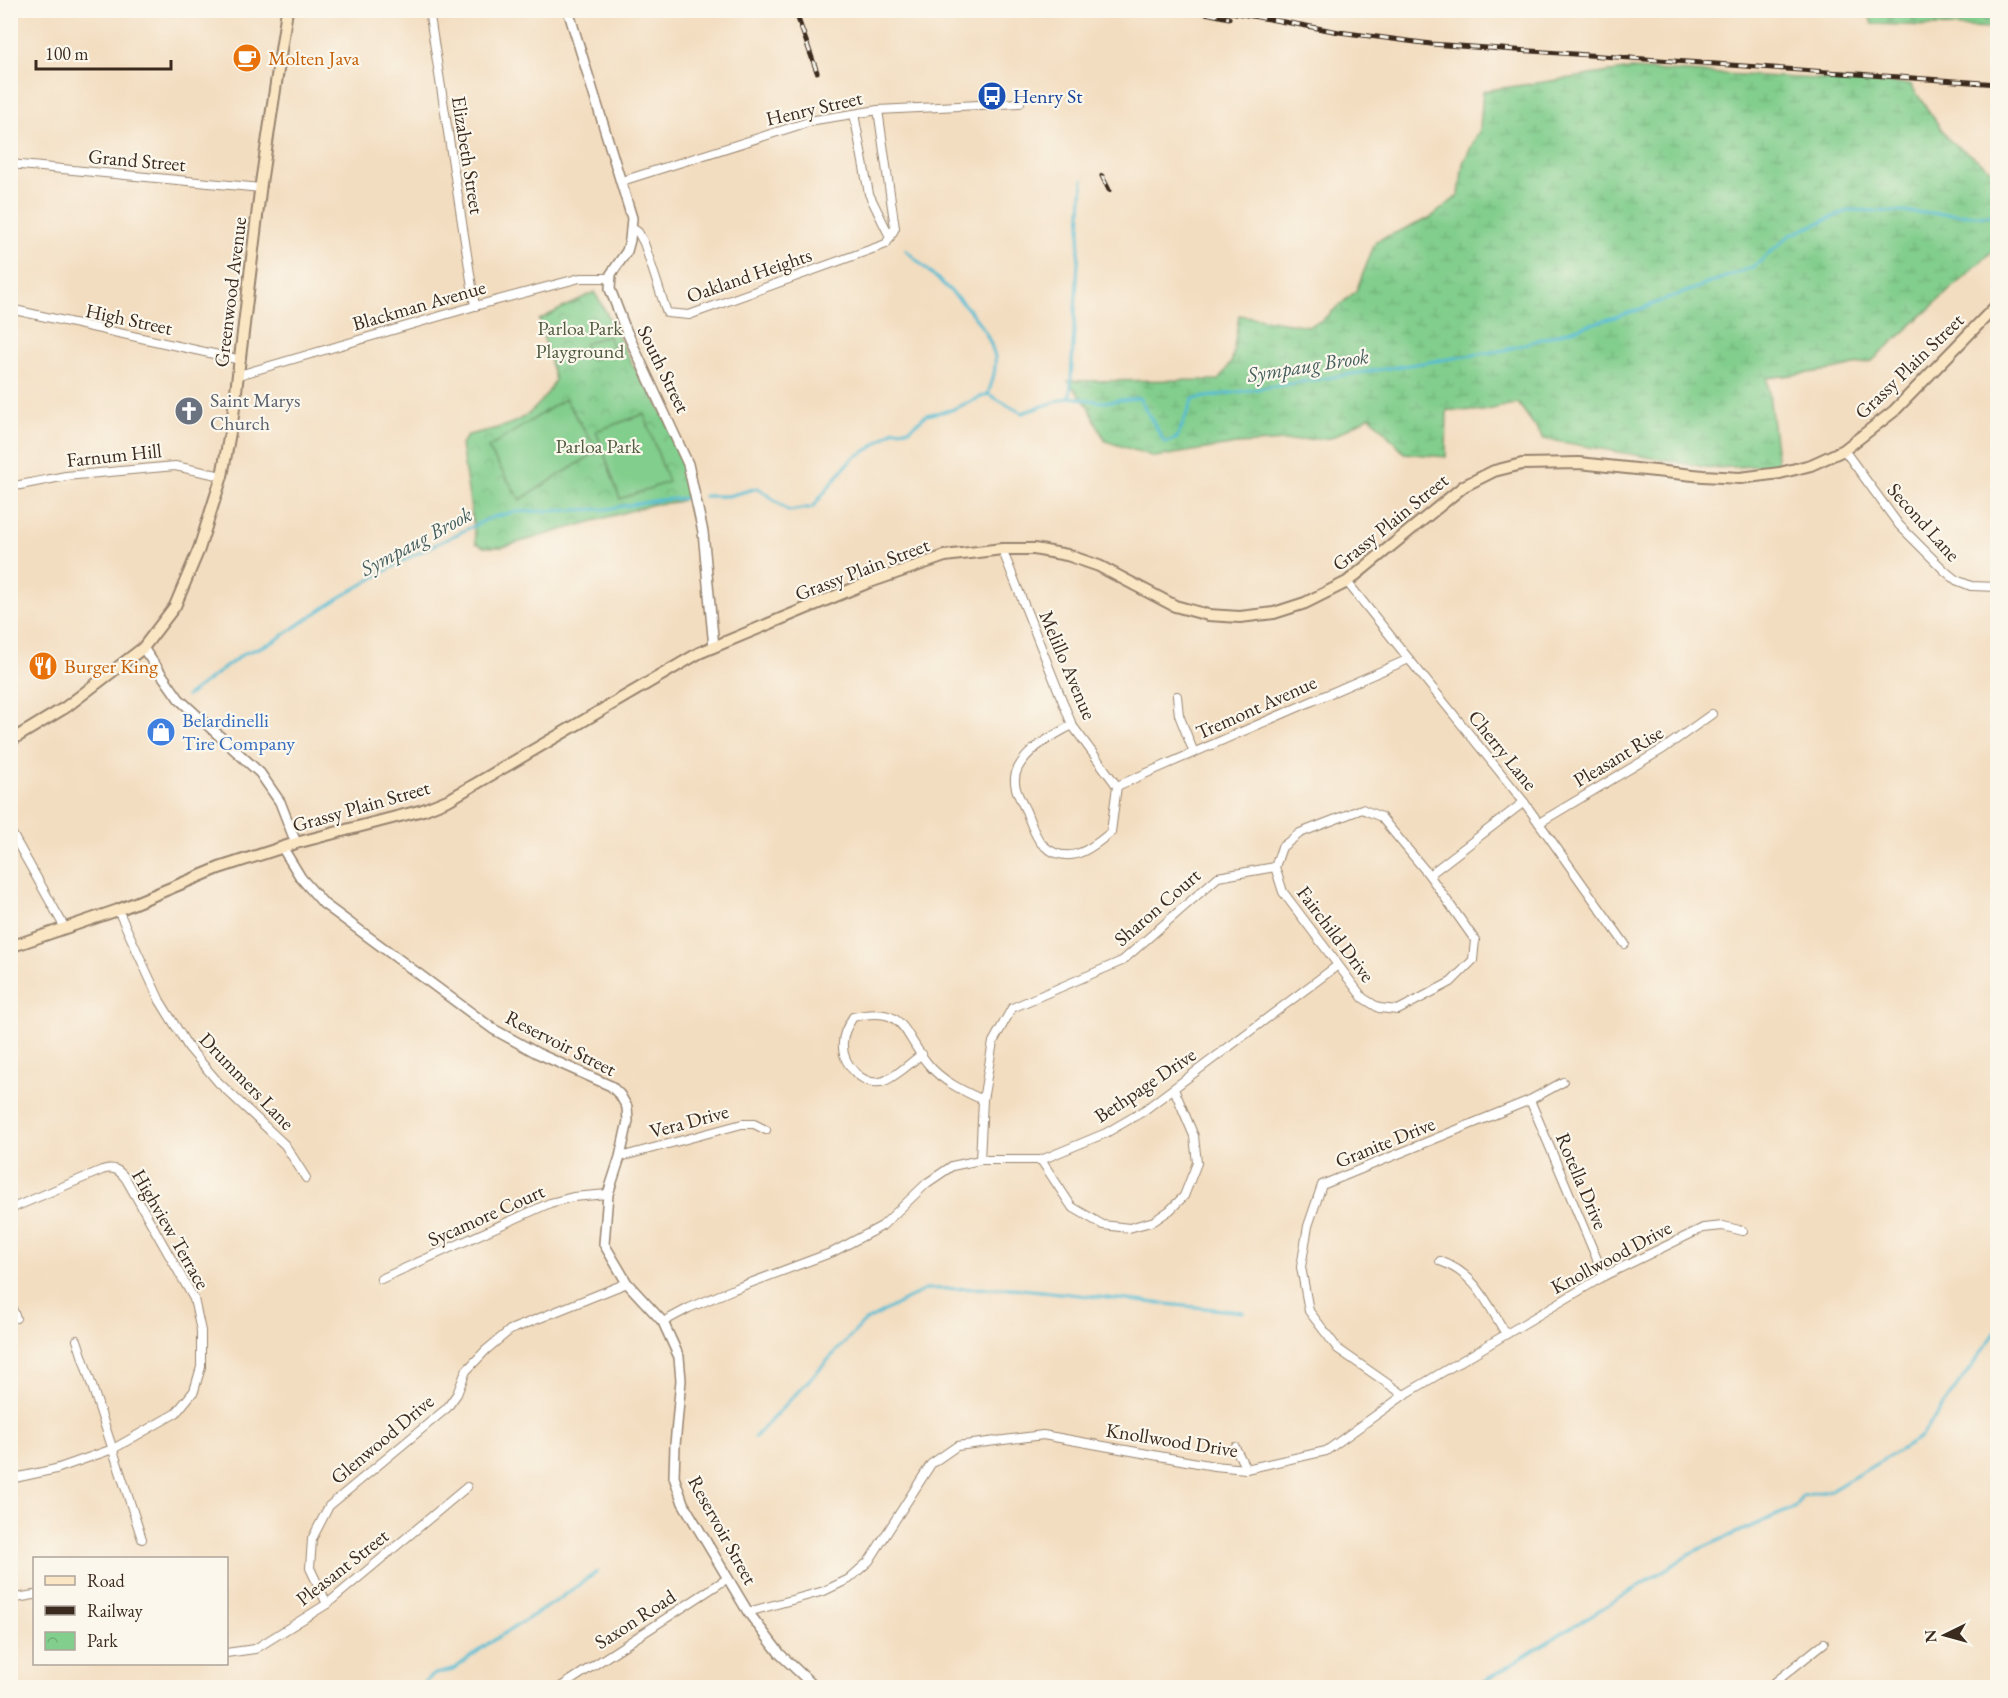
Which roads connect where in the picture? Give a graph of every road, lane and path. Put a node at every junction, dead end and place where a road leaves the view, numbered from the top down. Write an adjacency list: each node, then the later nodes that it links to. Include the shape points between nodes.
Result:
1 (287, 10): 9 (main road, Greenwood Avenue)
2 (429, 10): 14 (street, Elizabeth Street)
3 (568, 10): 8 (street)
4 (1020, 103): 5 (street, Henry Street)
5 (878, 110): 6 (street, Henry Street); 11 (street, via 895,228)
6 (854, 114): 8 (street, Henry Street, via 815,120); 11 (street, via 869,194)
7 (10, 164): 9 (street, Grand Street)
8 (622, 181): 10 (street)
9 (261, 188): 16 (main road, Greenwood Avenue)
10 (632, 228): 11 (street, Oakland Heights, via 644,243 667,313 689,315 886,244); 12 (street, via 627,251)
11 (890, 237)
12 (610, 278): 14 (street, Blackman Avenue, via 579,278); 24 (street, South Street, via 613,302 688,464 703,532)
13 (1998, 304): 18 (main road, Grassy Plain Street, via 1894,411)
14 (475, 306): 17 (street, Blackman Avenue)
15 (10, 309): 16 (street, High Street)
16 (241, 360): 17 (main road, Greenwood Avenue)
17 (239, 375): 19 (main road, Greenwood Avenue)
18 (1844, 450): 22 (main road, Grassy Plain Street, via 1811,465 1740,478 1579,463 1522,464 1494,471 1464,486); 23 (street, Second Lane, via 1899,525 1945,571 1971,586)
19 (222, 476): 20 (street, Farnum Hill, via 175,466 66,476); 25 (main road, Greenwood Avenue, via 188,580 175,606)
20 (10, 486)
21 (1002, 549): 22 (main road, Grassy Plain Street, via 1067,555 1099,566 1175,606 1208,615 1274,614); 24 (main road, Grassy Plain Street, via 945,556 908,568); 29 (street, Melillo Avenue)
22 (1347, 582): 26 (street, Cherry Lane)
23 (1998, 587)
24 (714, 646): 36 (main road, Grassy Plain Street, via 450,799 412,813)
25 (143, 648): 30 (main road, Greenwood Avenue, via 66,707); 36 (street, via 179,699 260,773 280,802)
26 (1409, 659): 31 (street, Tremont Avenue); 33 (street, Cherry Lane)
27 (1177, 696): 31 (street, via 1179,716)
28 (1712, 714): 34 (street, Pleasant Rise, via 1663,749)
29 (1072, 725): 32 (street, Melillo Avenue); 32 (street, via 1036,746 1018,768 1014,787 1041,844 1057,853 1076,855 1091,849 1111,832)
30 (10, 741)
31 (1194, 753): 32 (street, Tremont Avenue)
32 (1117, 786)
33 (1524, 802): 34 (street, Cherry Lane); 39 (street)
34 (1539, 823): 42 (street, Cherry Lane)
35 (10, 830): 41 (street)
36 (296, 843): 37 (main road, Grassy Plain Street)
37 (282, 847): 40 (main road, Grassy Plain Street); 51 (street, Reservoir Street, via 301,878 324,904 494,1029 611,1086 627,1107)
38 (1275, 867): 39 (street, Fairchild Drive, via 1282,847 1300,833 1362,809 1381,817); 44 (street, Fairchild Drive, via 1283,892); 48 (street, Sharon Court, via 1218,877 1122,961 1012,1008 993,1042)
39 (1429, 875): 44 (street, Fairchild Drive, via 1475,940 1473,960 1451,982 1398,1010 1379,1008 1363,998)
40 (118, 910): 41 (main road, Grassy Plain Street); 54 (street, Drummers Lane, via 160,1001 189,1048 218,1082 285,1145)
41 (65, 928): 43 (main road, Grassy Plain Street)
42 (1625, 944)
43 (10, 947)
44 (1338, 965): 47 (street, Bethpage Drive)
45 (922, 1054): 45 (street, via 900,1021 888,1016 870,1013 853,1017 845,1030 844,1056 850,1068 872,1082 883,1082); 48 (street, via 928,1065 957,1088)
46 (1563, 1082): 49 (street, Granite Drive)
47 (1174, 1089): 53 (street, Bethpage Drive, via 1106,1133); 53 (street, via 1194,1136 1197,1163 1184,1196 1155,1221 1129,1228 1103,1225 1072,1207)
48 (983, 1100): 52 (street, Sharon Court)
49 (1530, 1100): 59 (street, Rotella Drive); 67 (street, Granite Drive, via 1322,1185 1308,1226 1301,1267 1309,1311 1338,1349)
50 (766, 1130): 51 (street, Vera Drive, via 742,1124)
51 (620, 1157): 55 (street, Reservoir Street)
52 (980, 1160): 53 (street, Bethpage Drive); 64 (street, Bethpage Drive, via 952,1166 882,1226 833,1252 725,1293)
53 (1041, 1160)
54 (306, 1178)
55 (608, 1194): 60 (street, Sycamore Court, via 550,1203); 61 (street, Reservoir Street, via 604,1244)
56 (10, 1209): 69 (street, Highview Terrace, via 110,1167 119,1170 194,1299 201,1331 201,1366 194,1391 176,1413)
57 (1743, 1231): 59 (street, Knollwood Drive, via 1723,1226 1702,1228)
58 (1440, 1261): 65 (street, via 1456,1267 1474,1282)
59 (1604, 1276): 65 (street, Knollwood Drive)
60 (381, 1280)
61 (627, 1283): 64 (street, Reservoir Street); 77 (street, Glenwood Drive, via 510,1330 466,1371 447,1408 329,1506 312,1539 310,1568)
62 (10, 1303): 63 (street)
63 (16, 1318)
64 (663, 1322): 74 (street, Reservoir Street, via 679,1357 681,1380 674,1477 683,1503)
65 (1506, 1334): 67 (street, Knollwood Drive)
66 (77, 1340): 69 (street)
67 (1404, 1395): 70 (street, Knollwood Drive, via 1326,1451)
68 (1235, 1447): 70 (street)
69 (114, 1449): 71 (street, Highview Terrace, via 56,1469); 73 (street)
70 (1245, 1469): 78 (street, Knollwood Drive, via 1043,1435 957,1446 931,1464 869,1561 849,1579 824,1591)
71 (10, 1479)
72 (467, 1486): 77 (street, Pleasant Street)
73 (142, 1539)
74 (728, 1578): 78 (street, Reservoir Street); 81 (street, Saxon Road)
75 (33, 1595): 76 (street)
76 (10, 1599)
77 (327, 1604): 80 (street, Pleasant Street, via 255,1649)
78 (748, 1612): 82 (street, Reservoir Street, via 780,1654)
79 (1824, 1643): 83 (street)
80 (228, 1653)
81 (559, 1688)
82 (816, 1688)
83 (1768, 1688)

